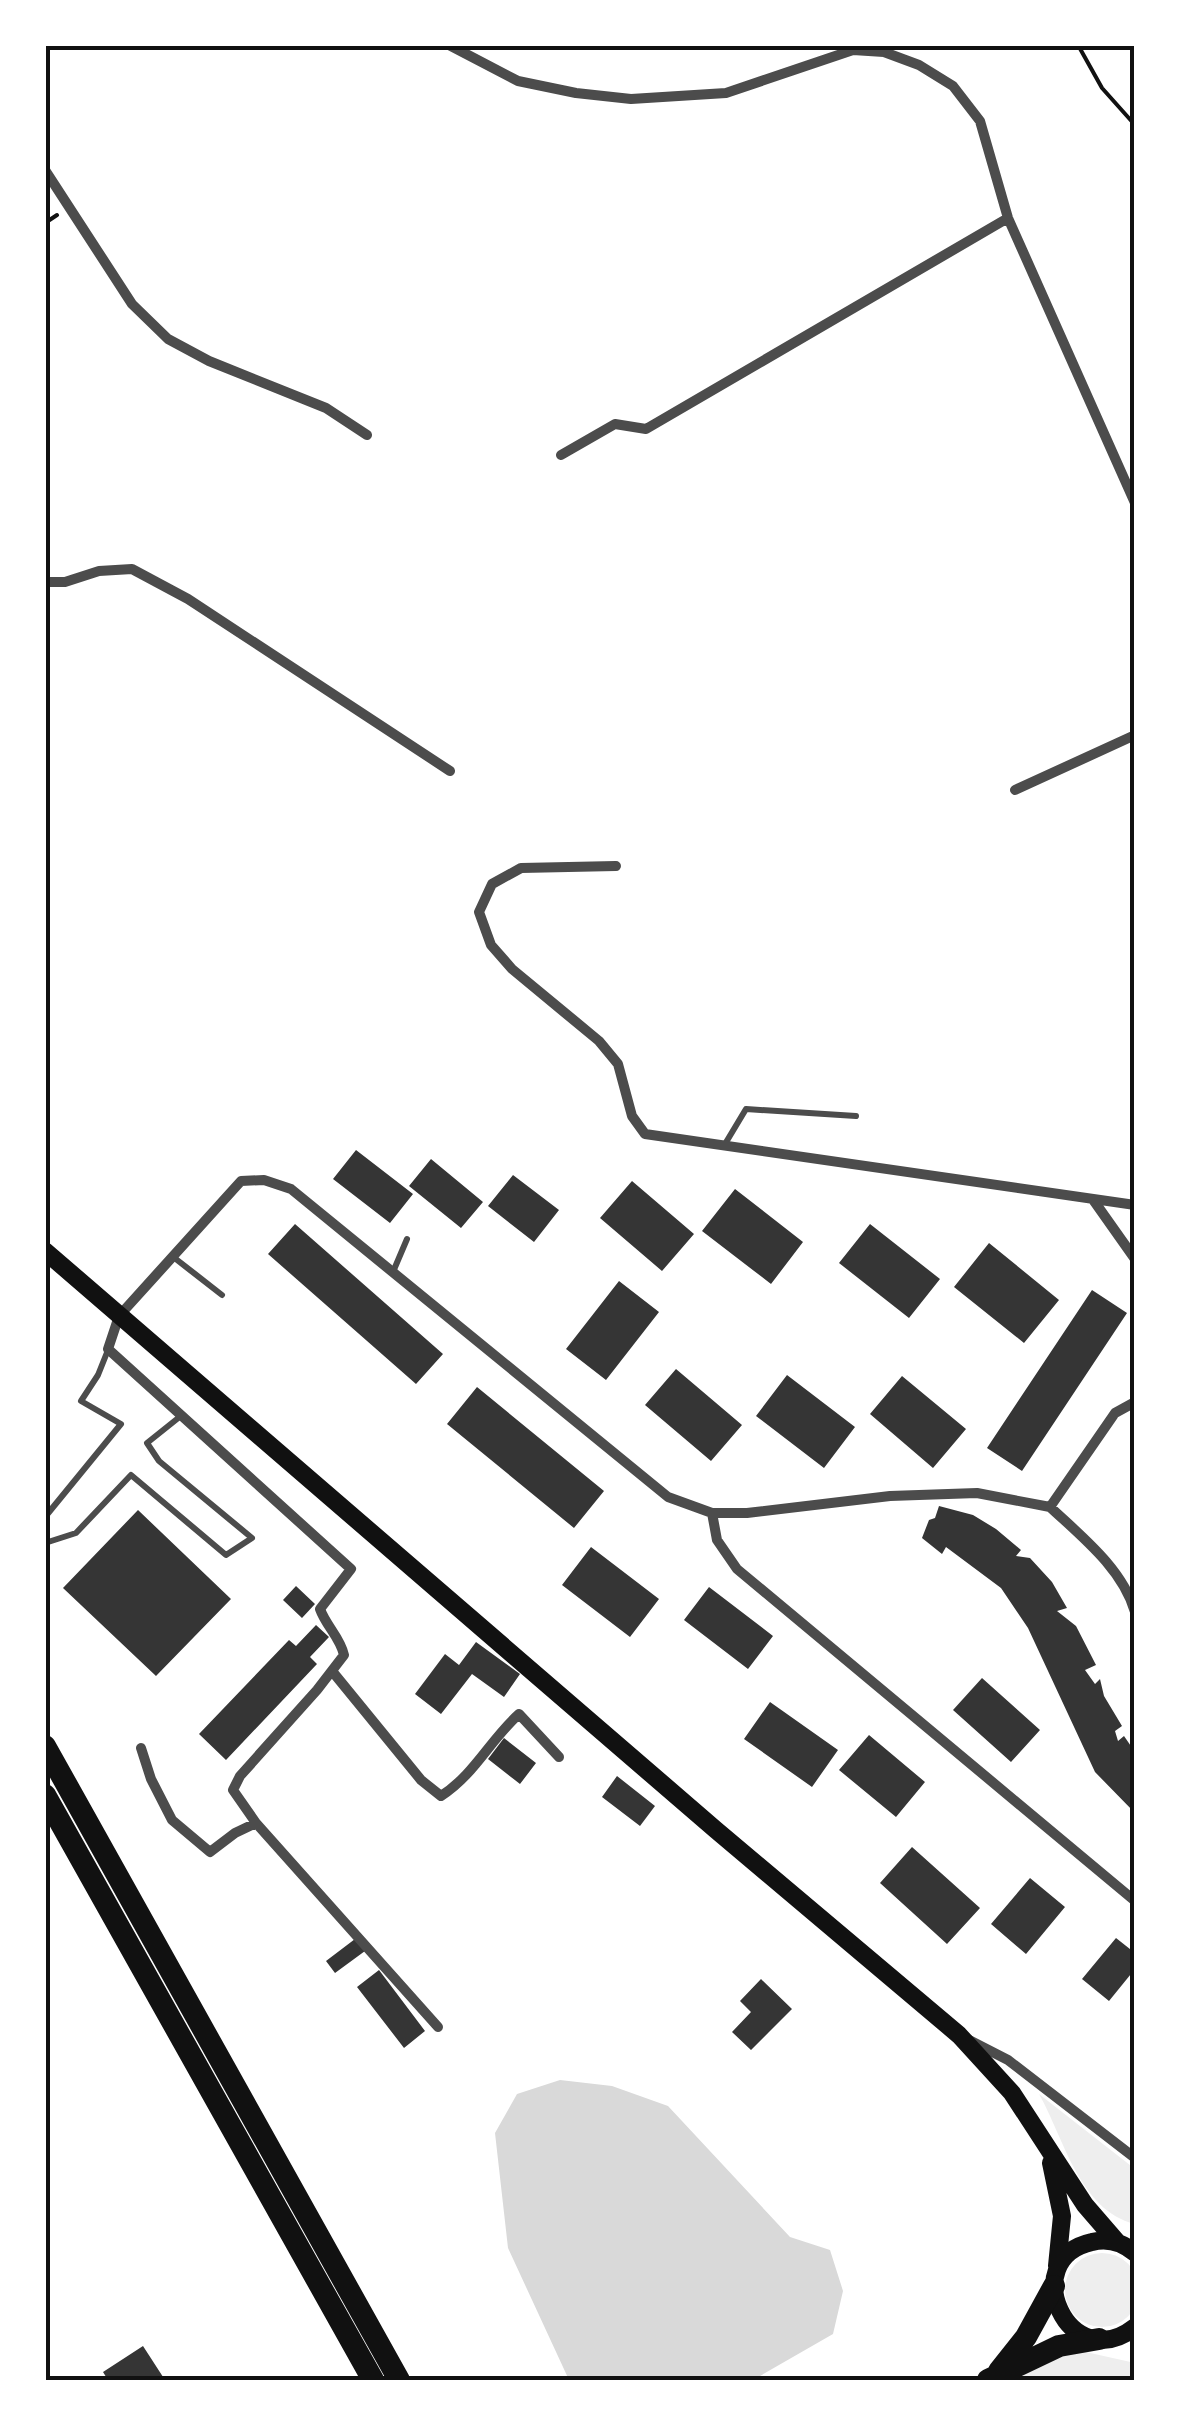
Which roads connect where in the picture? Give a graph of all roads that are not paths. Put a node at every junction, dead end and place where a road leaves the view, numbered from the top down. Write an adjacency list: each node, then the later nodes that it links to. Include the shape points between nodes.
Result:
1 (449, 45): 3 (street, via 518,81 631,99 726,92 853,50 884,52 952,86 980,121)
2 (45, 170): 4 (street, via 132,304 168,339 326,408)
3 (1008, 218): 5 (street, via 646,429 615,424); 6 (street)
4 (366, 434)
5 (561, 455)
6 (1135, 502)
7 (45, 582): 9 (street, via 132,570 210,613)
8 (1135, 735): 10 (street)
9 (450, 771)
10 (1015, 790)
11 (616, 866): 13 (street, via 521,868 492,884 479,912 491,945 618,1064 632,1116 645,1134)
12 (856, 1116): 13 (lane, via 746,1109)
13 (724, 1144): 14 (street)
14 (1094, 1201): 15 (street); 19 (street)
15 (1135, 1205)
16 (408, 1239): 20 (lane)
17 (45, 1251): 22 (main road)
18 (172, 1256): 20 (street, via 240,1182 264,1180 291,1189); 21 (lane); 22 (street)
19 (1135, 1259)
20 (393, 1272): 27 (street, via 668,1497)
21 (222, 1295)
22 (119, 1316): 23 (street); 39 (main road)
23 (108, 1349): 25 (street); 28 (lane, via 81,1401 121,1424)
24 (1135, 1402): 26 (street, via 1115,1413)
25 (182, 1415): 29 (lane, via 147,1443 159,1461 252,1538 226,1555 130,1476 76,1532); 31 (street, via 352,1569 320,1608 342,1643 344,1655)
26 (1050, 1507): 27 (street, via 977,1494); 30 (street, via 1098,1552)
27 (712, 1512): 37 (street, via 717,1540 737,1569)
28 (45, 1518)
29 (45, 1543)
30 (1135, 1612)
31 (332, 1670): 34 (street, via 420,1780 441,1796 463,1782 518,1714); 36 (street, via 233,1790)
32 (45, 1746): 49 (highway)
33 (142, 1748): 36 (street, via 172,1820 210,1852)
34 (559, 1757)
35 (45, 1796): 48 (highway)
36 (256, 1823): 38 (street)
37 (1135, 1901)
38 (438, 2028)
39 (959, 2035): 40 (main road, via 1012,2093); 41 (street, via 1008,2060)
40 (1049, 2152): 42 (main road, via 1085,2205); 43 (main road, via 1062,2216)
41 (1135, 2158)
42 (1128, 2246): 43 (main road, via 1098,2240 1081,2245)
43 (1055, 2278): 45 (main road, via 1056,2305 1065,2322 1080,2334); 47 (highway, via 1026,2338)
44 (1135, 2327): 45 (main road)
45 (1107, 2338): 46 (main road); 47 (highway, via 1059,2346)
46 (1135, 2344)
47 (992, 2377)
48 (374, 2380)
49 (399, 2380)

